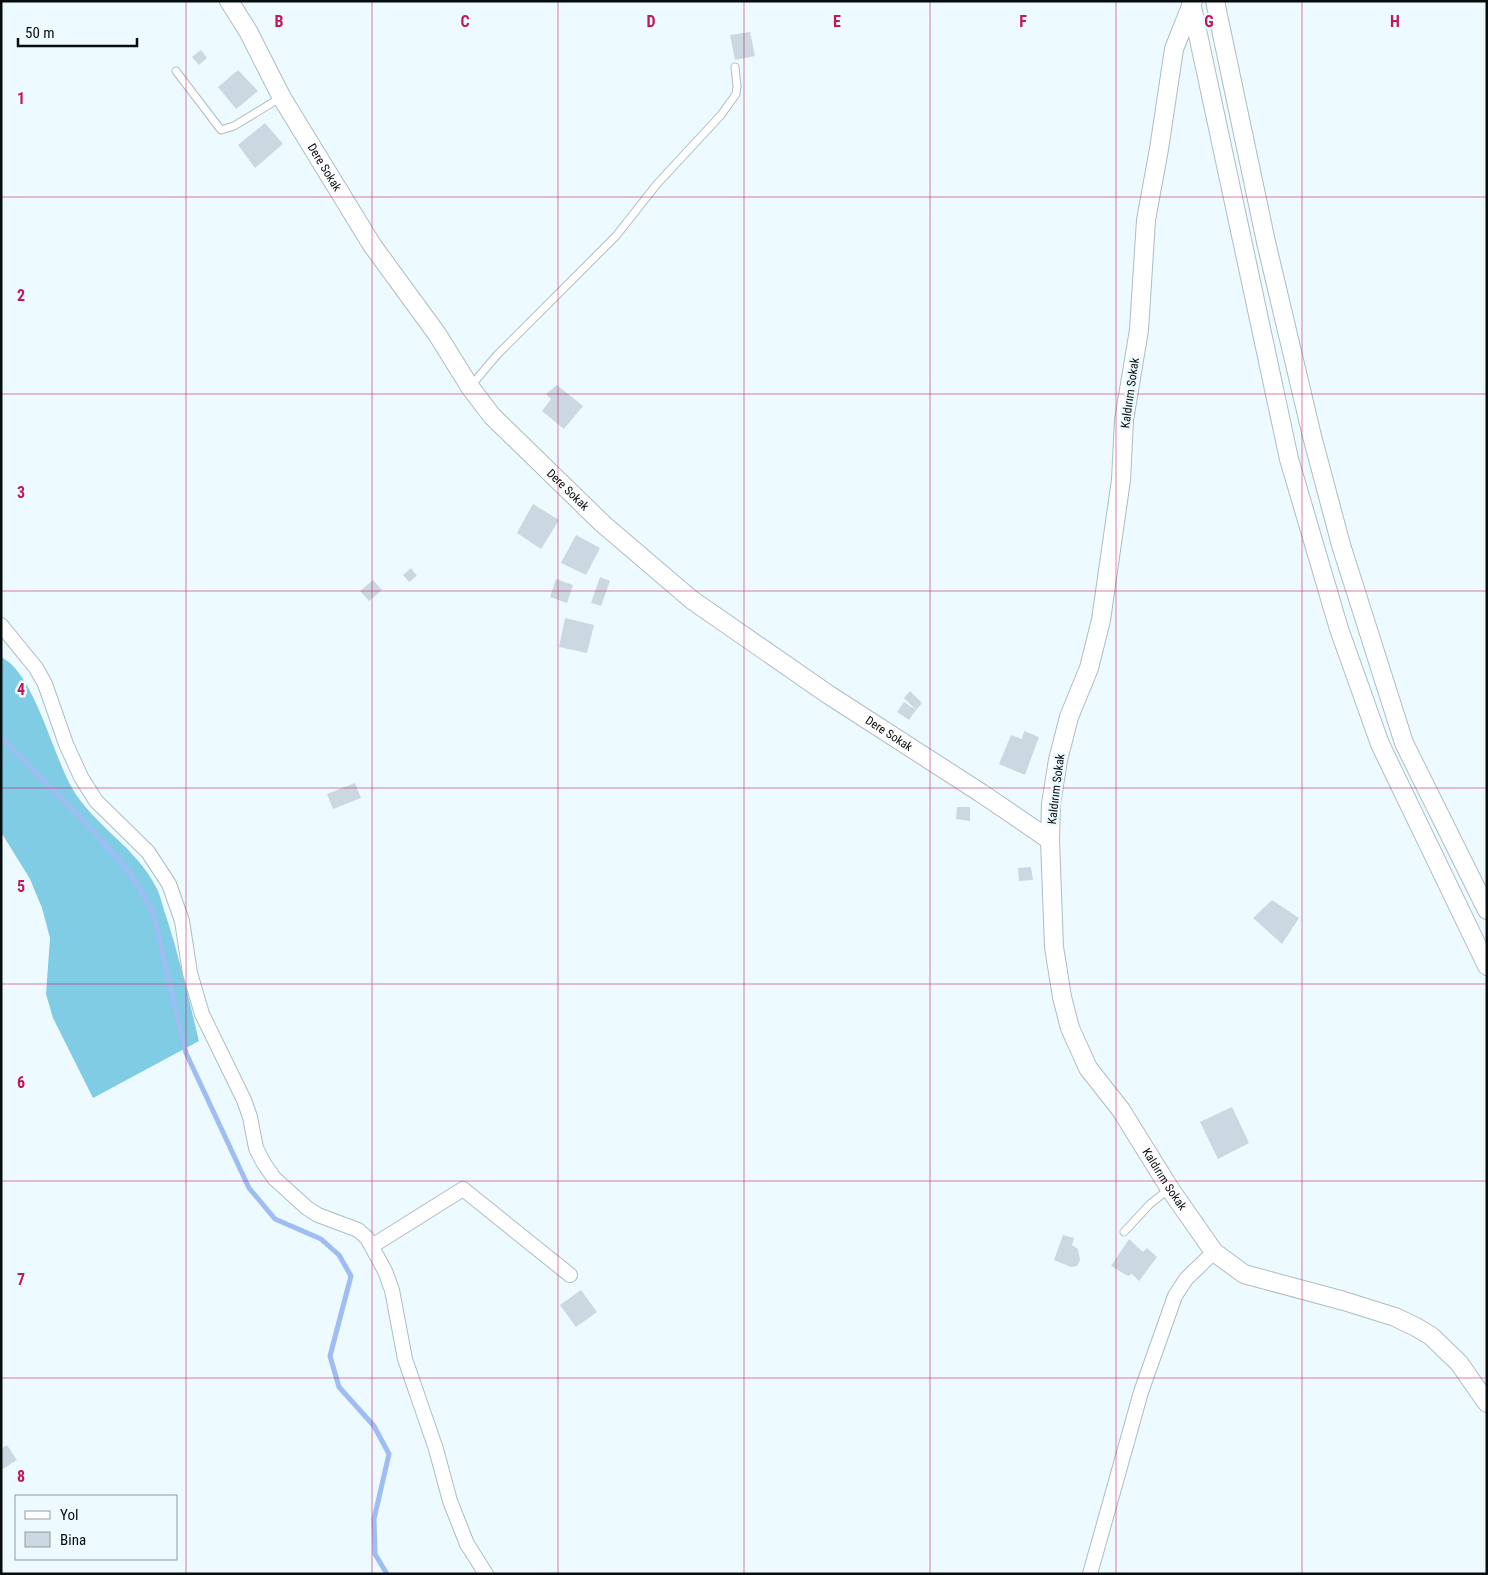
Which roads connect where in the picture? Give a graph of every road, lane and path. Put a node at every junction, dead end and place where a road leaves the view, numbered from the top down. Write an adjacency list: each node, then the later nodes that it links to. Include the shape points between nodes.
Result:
1 (229, 1): 6 (street, Dere Sokak)
2 (1215, 1): 10 (street, via 1266,242 1341,545 1404,743)
3 (1192, 2): 9 (street, Kaldırım Sokak, via 1174,49 1146,220 1139,330 1124,420 1121,480 1111,561 1101,620 1058,760 1051,804); 11 (street, via 1289,459 1339,630 1380,744)
4 (735, 67): 7 (lane, via 736,94 715,123 658,184 616,236 497,355)
5 (176, 71): 6 (lane, via 221,130)
6 (282, 98): 7 (street, Dere Sokak, via 372,245 442,341)
7 (470, 387): 9 (street, Dere Sokak, via 492,416 603,524 692,600 829,695)
8 (1, 625): 14 (street, via 45,684 66,744 91,793 148,852 169,884 182,921 194,993 244,1100 256,1148 263,1162 274,1178 307,1208 358,1230)
9 (1050, 840): 12 (street, Kaldırım Sokak, via 1054,947 1070,1028 1088,1068 1121,1110)
10 (1487, 910)
11 (1487, 966)
12 (1170, 1189): 13 (lane, via 1150,1204); 15 (street, Kaldırım Sokak)
13 (1124, 1232)
14 (372, 1246): 16 (street, via 463,1189); 18 (street, via 392,1290 405,1359 452,1508 467,1544)
15 (1214, 1252): 17 (street, Kaldırım Sokak, via 1244,1274 1344,1300 1416,1327 1431,1336 1459,1363); 19 (street, via 1186,1279 1175,1296 1141,1392)
16 (570, 1276)
17 (1487, 1403)
18 (486, 1574)
19 (1090, 1574)

